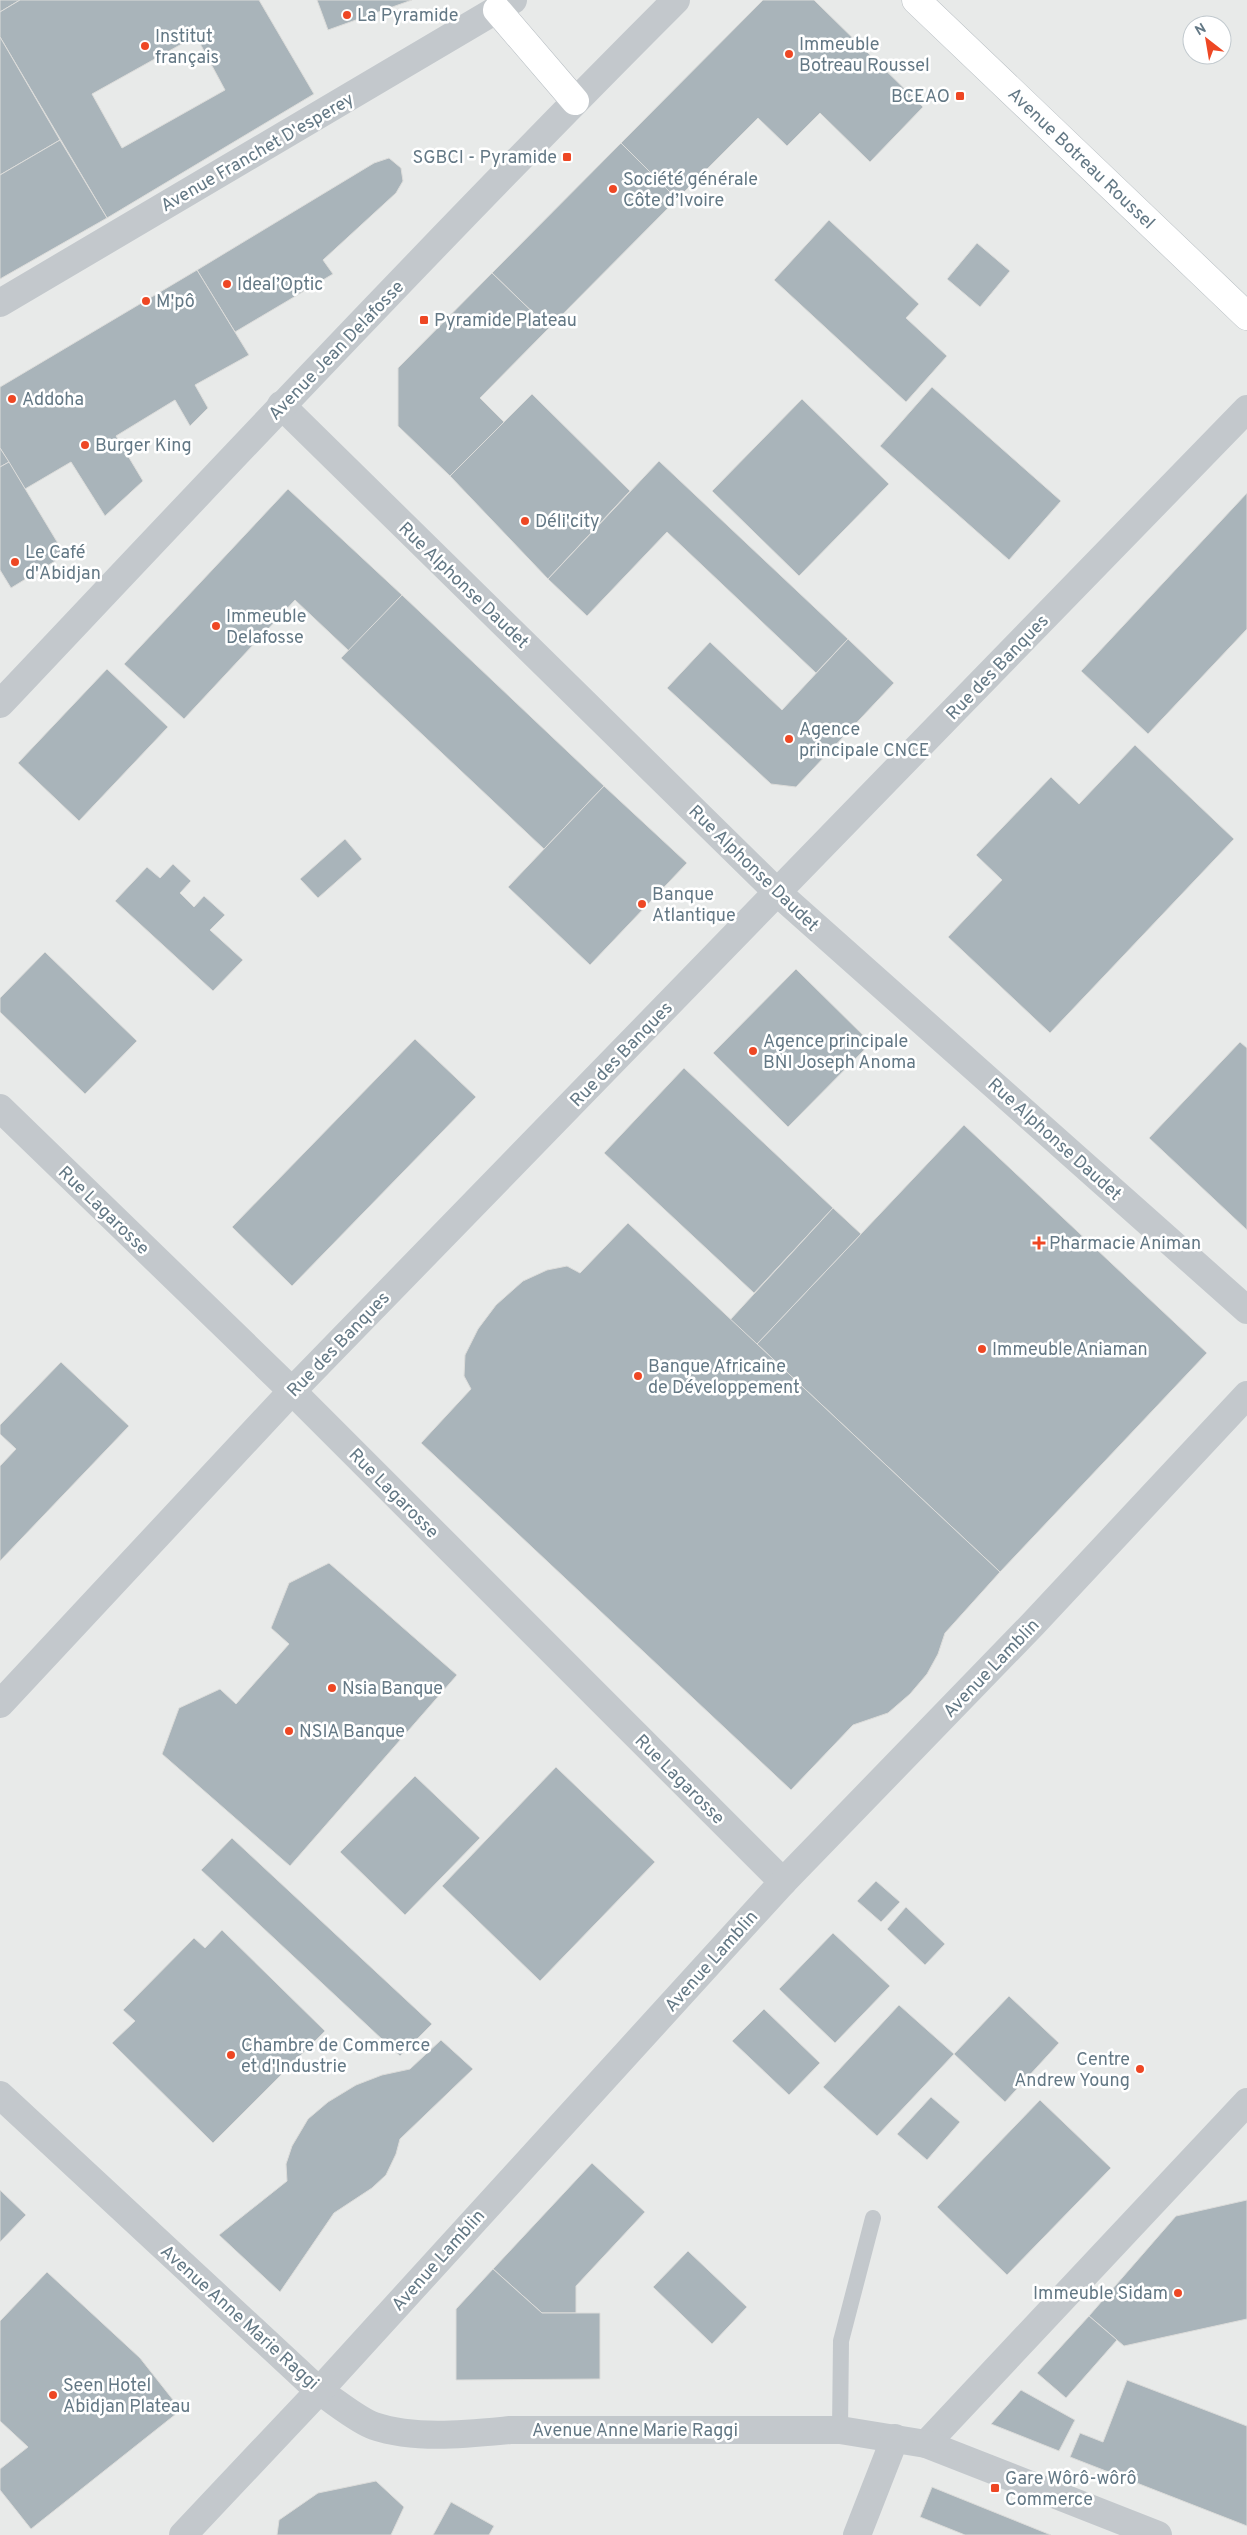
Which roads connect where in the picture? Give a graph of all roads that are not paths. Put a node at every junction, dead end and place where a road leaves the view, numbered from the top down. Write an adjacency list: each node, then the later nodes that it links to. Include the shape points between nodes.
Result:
1 (676, 0): 4 (street, Avenue Jean Delafosse)
2 (916, 0): 6 (street, Avenue Botreau Roussel)
3 (505, 5): 4 (street); 5 (street, Avenue Franchet D'esperey)
4 (574, 101): 7 (street, Avenue Jean Delafosse)
5 (0, 303)
6 (1247, 316)
7 (281, 405): 9 (street, Avenue Jean Delafosse); 10 (street, Rue Alphonse Daudet)
8 (1247, 409): 10 (street, Rue des Banques)
9 (0, 704)
10 (778, 893): 12 (street, Rue Alphonse Daudet); 13 (street, Rue des Banques)
11 (0, 1108): 13 (street, Rue Lagarosse)
12 (1247, 1310)
13 (292, 1391): 15 (street, Rue des Banques); 16 (street, Rue Lagarosse)
14 (1247, 1395): 16 (street, Avenue Lamblin, via 1033,1624)
15 (0, 1704)
16 (784, 1882): 20 (street, Avenue Lamblin)
17 (0, 2095): 20 (street, Avenue Anne Marie Raggi)
18 (1247, 2102): 23 (street)
19 (874, 2218): 21 (lane, via 841,2341)
20 (319, 2391): 21 (street, Avenue Anne Marie Raggi, via 373,2426 422,2434 510,2430); 24 (street, Avenue Lamblin)
21 (840, 2430): 22 (street, Avenue Anne Marie Raggi)
22 (895, 2438): 23 (street, Avenue Anne Marie Raggi); 25 (street)
23 (926, 2444): 26 (street, Avenue Anne Marie Raggi)
24 (183, 2535)
25 (857, 2535)
26 (1158, 2535)

